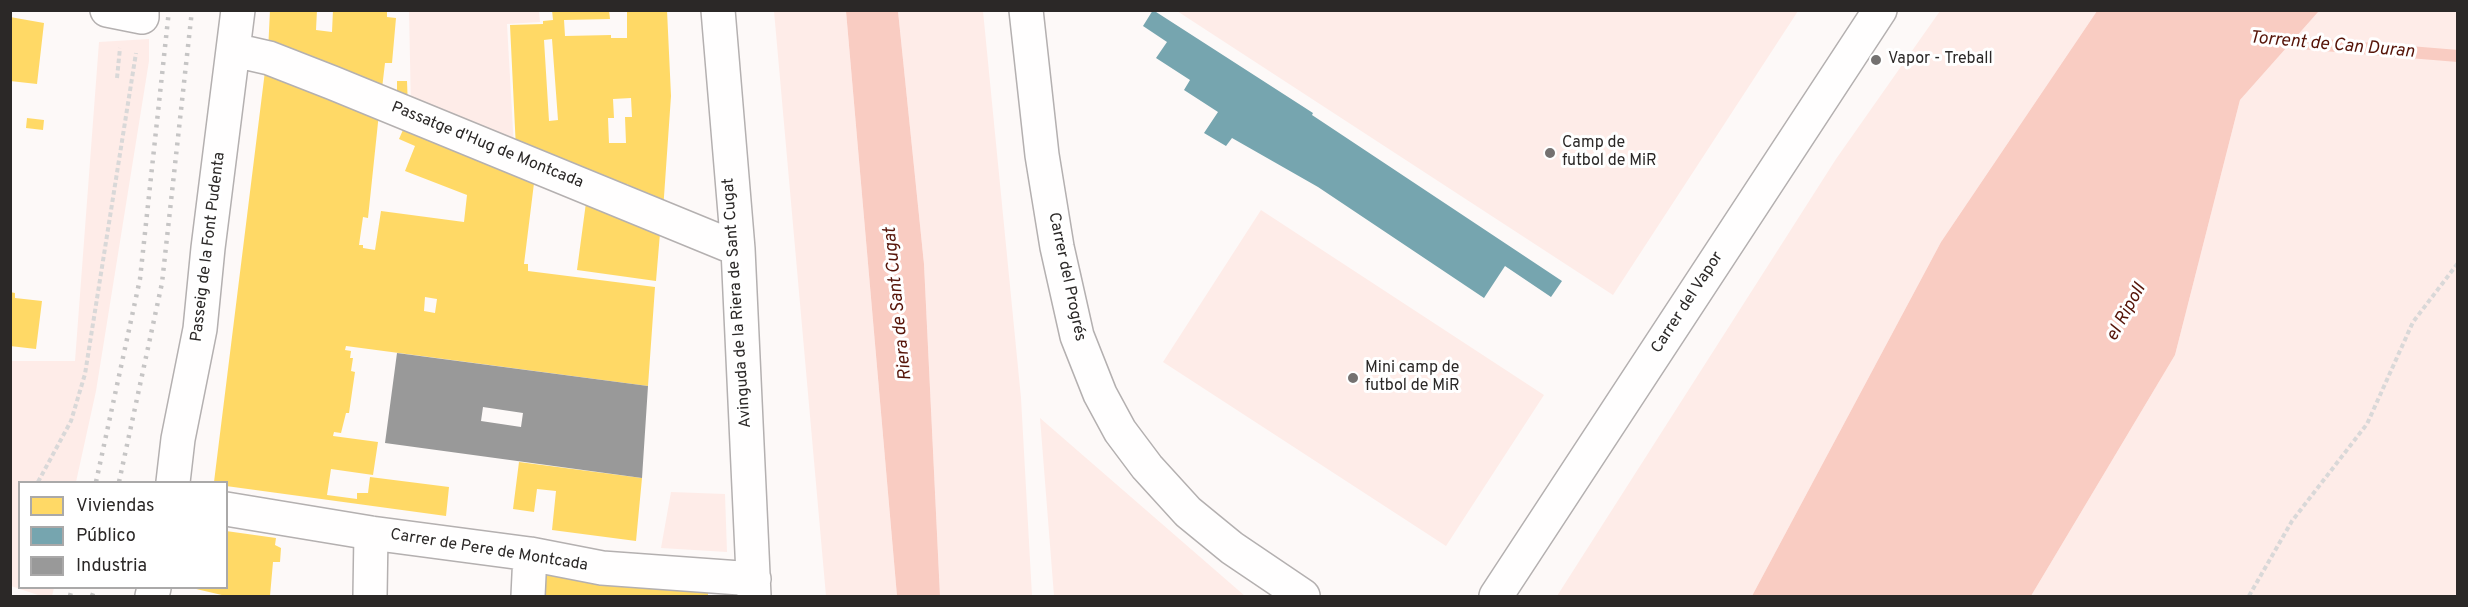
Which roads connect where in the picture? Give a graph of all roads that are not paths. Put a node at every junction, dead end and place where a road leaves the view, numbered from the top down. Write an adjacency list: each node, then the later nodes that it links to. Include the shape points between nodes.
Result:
1 (238, 10): 5 (street, Passeig de la Font Pudenta)
2 (718, 10): 6 (street, Avinguda de la Riera de Sant Cugat)
3 (1026, 10): 14 (street, Carrer del Progrés, via 1057,247 1077,336 1100,394 1120,431 1188,512 1232,548)
4 (1880, 10): 15 (street, Carrer del Vapor)
5 (234, 50): 6 (street, Passatge d'Hug de Montcada, via 269,58 333,83); 7 (street, Passeig de la Font Pudenta, via 200,329)
6 (738, 249): 11 (street, Avinguda de la Riera de Sant Cugat)
7 (173, 481)
8 (228, 509): 9 (street, Carrer de Pere de Montcada)
9 (371, 533): 10 (street, Carrer de Pere de Montcada); 12 (street)
10 (530, 554): 11 (street, Carrer de Pere de Montcada, via 602,568); 13 (street)
11 (754, 588)
12 (370, 597)
13 (528, 597)
14 (1304, 597)
15 (1496, 597)

